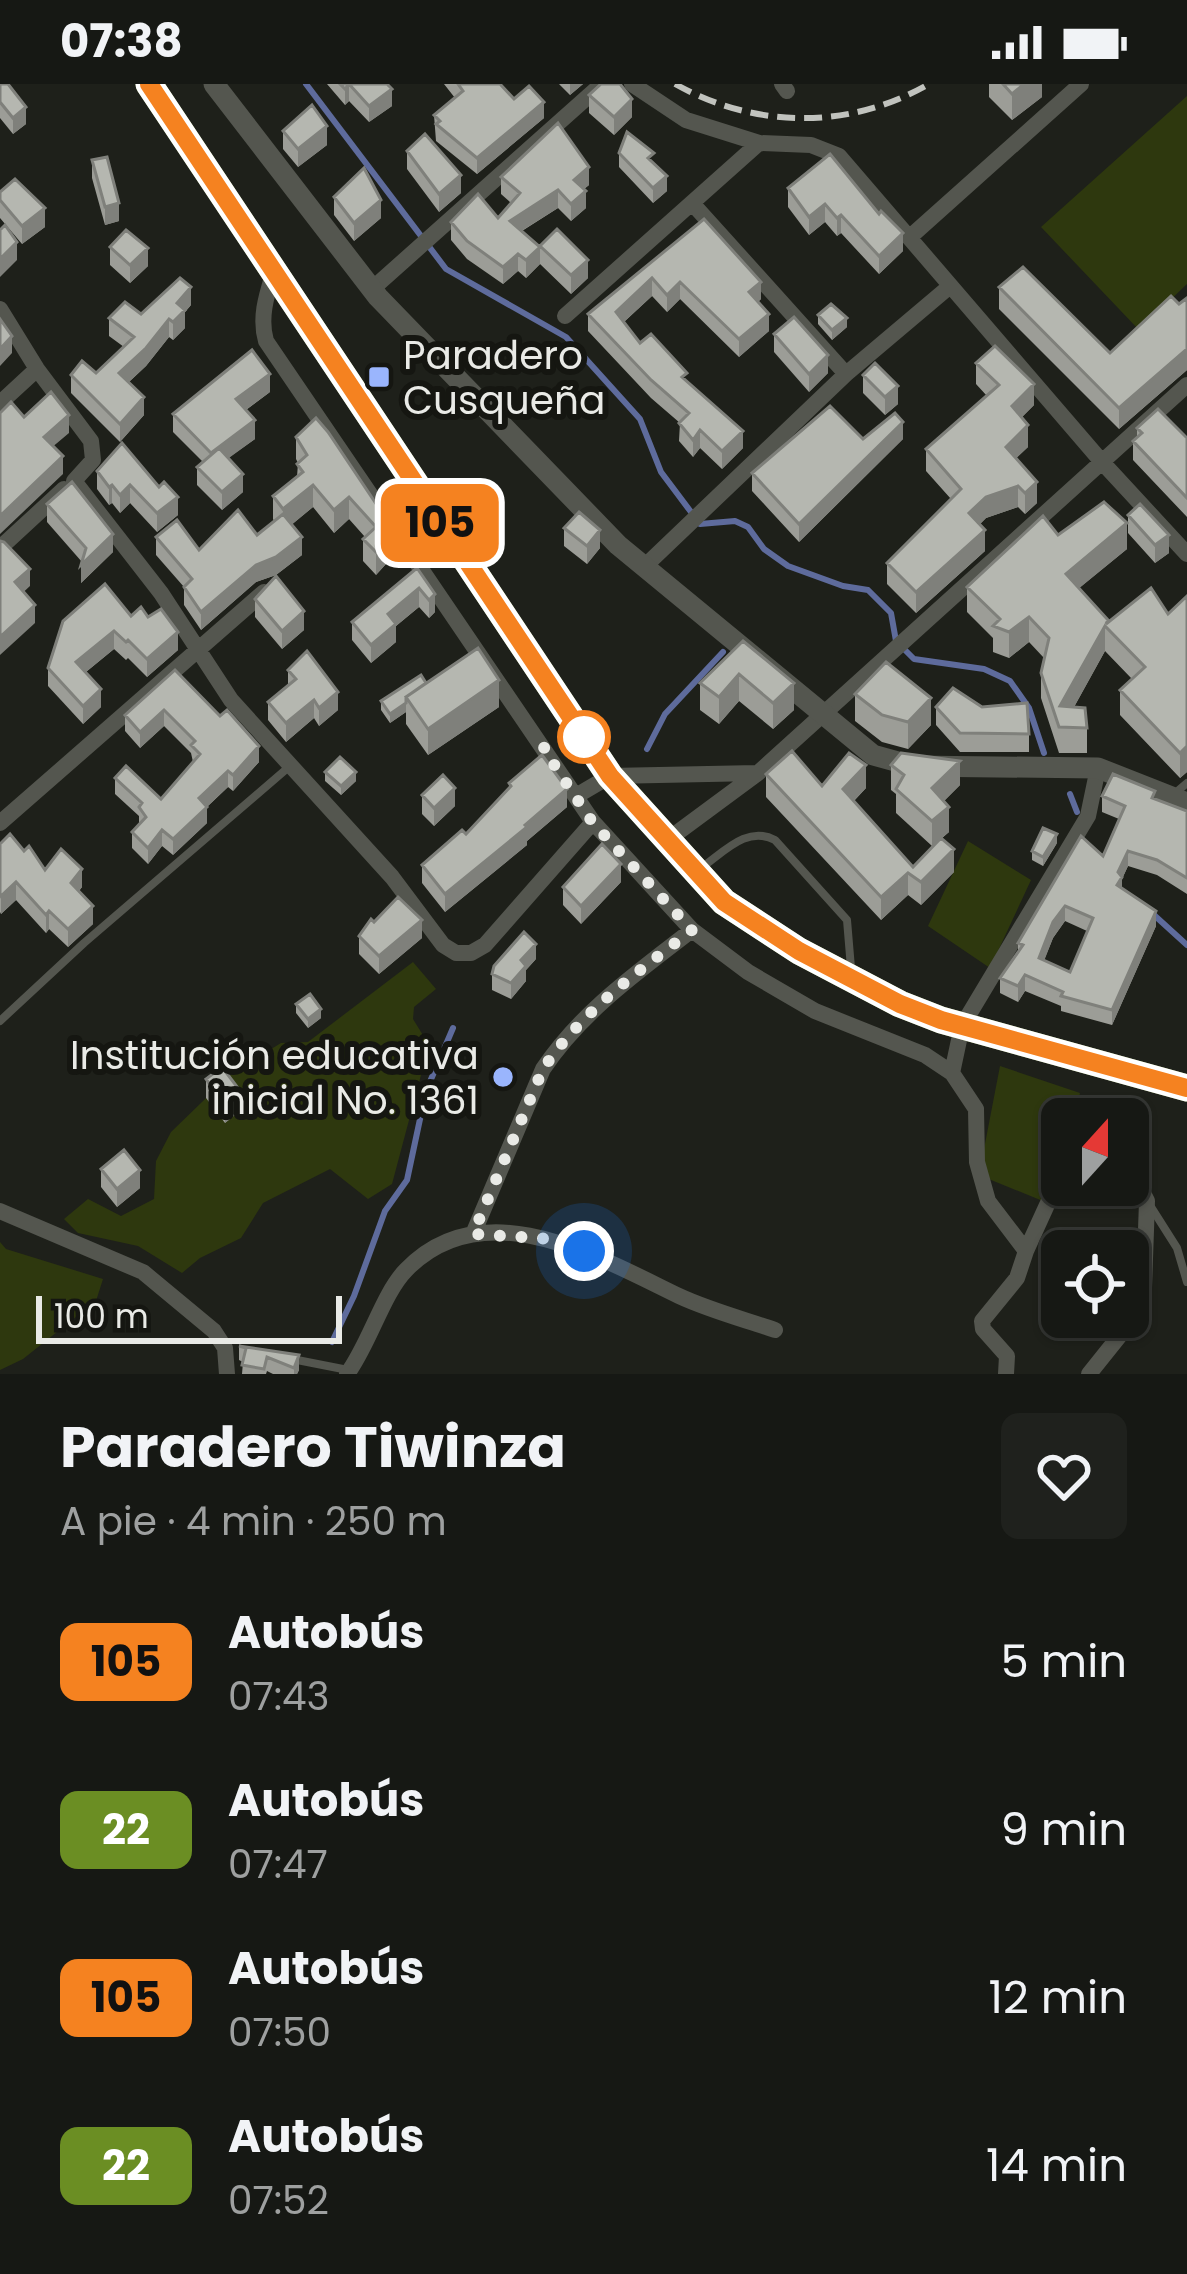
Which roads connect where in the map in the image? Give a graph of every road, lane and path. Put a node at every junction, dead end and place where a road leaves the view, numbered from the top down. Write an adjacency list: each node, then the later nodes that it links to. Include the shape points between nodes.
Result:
1 (149, 84): 9 (highway)
2 (214, 84): 11 (street)
3 (602, 84): 11 (street)
4 (632, 84): 6 (street, via 686,120)
5 (1081, 84): 8 (street)
6 (759, 143): 7 (street); 8 (street, via 811,145 839,156)
7 (692, 203): 13 (street); 15 (street)
8 (910, 237): 10 (street)
9 (274, 271): 29 (highway); 31 (street, via 264,304 266,341)
10 (949, 286): 15 (street); 18 (street)
11 (371, 290): 22 (street)
12 (0, 309): 14 (street)
13 (565, 316)
14 (37, 369): 17 (street); 19 (street, via 91,441 93,460)
15 (846, 374): 22 (street)
16 (1187, 385): 18 (street)
17 (0, 403)
18 (1102, 462): 21 (street); 25 (street)
19 (74, 481): 20 (street); 24 (street)
20 (0, 548)
21 (1187, 554)
22 (644, 566): 25 (street)
23 (264, 592): 24 (street)
24 (195, 648): 26 (street); 32 (street)
25 (821, 715): 27 (street, via 892,763); 28 (street)
26 (290, 766): 33 (street, via 456,953 485,945); 38 (lane)
27 (1098, 768): 30 (street); 39 (street, via 1088,815)
28 (758, 773): 29 (street); 34 (street)
29 (610, 776): 31 (street); 34 (highway)
30 (1182, 794)
31 (576, 796): 33 (street)
32 (0, 823)
33 (593, 823): 36 (street)
34 (666, 842): 35 (highway)
35 (694, 872): 37 (highway, via 724,902); 37 (lane, via 750,834 775,840 847,920)
36 (692, 930): 40 (street, via 815,1011); 46 (street, via 596,1006 553,1054)
37 (852, 981): 39 (highway)
38 (0, 1022)
39 (962, 1026): 40 (street); 41 (highway)
40 (952, 1073): 47 (street, via 976,1109 988,1201)
41 (1187, 1088)
42 (1149, 1204): 48 (lane)
43 (1047, 1206): 47 (street)
44 (1147, 1206): 56 (street, via 1142,1298)
45 (0, 1211): 50 (street, via 143,1272)
46 (473, 1234): 49 (street, via 552,1239); 53 (street, via 407,1268)
47 (1026, 1251): 55 (street, via 1017,1278 982,1321 1007,1356)
48 (1187, 1282)
49 (775, 1330)
50 (225, 1348): 51 (lane); 54 (street)
51 (248, 1351)
52 (289, 1359): 53 (lane)
53 (349, 1372)
54 (227, 1374)
55 (1006, 1374)
56 (1089, 1374)

